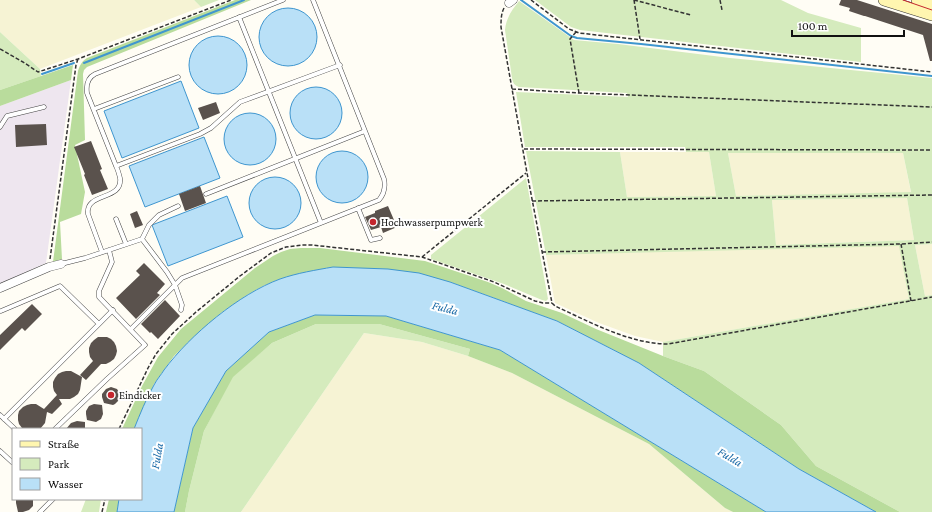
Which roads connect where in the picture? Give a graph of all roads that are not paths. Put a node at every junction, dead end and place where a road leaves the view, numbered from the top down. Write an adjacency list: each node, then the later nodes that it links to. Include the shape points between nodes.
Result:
1 (283, 0): 7 (lane)
2 (313, 0): 8 (lane)
3 (884, 0): 6 (main road)
4 (917, 0): 5 (main road)
5 (932, 5)
6 (932, 15)
7 (239, 17): 10 (lane); 12 (lane, via 94,74 88,80 86,88)
8 (340, 65): 10 (lane); 14 (lane)
9 (178, 77): 12 (lane)
10 (269, 92): 15 (lane); 16 (lane, via 240,102 211,128 200,134)
11 (44, 107): 13 (lane, via 7,116)
12 (94, 109): 16 (lane)
13 (0, 127)
14 (366, 131): 15 (lane); 19 (lane, via 385,185 383,196 379,200)
15 (296, 158): 17 (lane); 21 (lane)
16 (116, 166): 26 (lane, via 120,182 116,190 95,200 88,210)
17 (206, 194)
18 (178, 206): 23 (lane, via 159,215 149,225)
19 (358, 208): 21 (lane); 22 (lane, via 371,240)
20 (116, 219): 24 (lane)
21 (322, 222): 28 (lane, via 182,278)
22 (380, 238)
23 (142, 239): 24 (lane); 28 (lane)
24 (126, 244): 25 (lane)
25 (109, 250): 26 (lane); 30 (lane, via 112,265 98,294)
26 (102, 252): 27 (lane)
27 (62, 264): 29 (street)
28 (175, 285): 31 (lane, via 182,305); 34 (lane)
29 (0, 288)
30 (113, 310): 33 (lane); 34 (lane)
31 (181, 310)
32 (0, 311): 33 (lane, via 60,286)
33 (99, 324): 36 (lane)
34 (131, 329): 38 (lane, via 145,345)
35 (0, 415): 36 (lane)
36 (4, 419): 37 (lane)
37 (14, 428)
38 (56, 428)
39 (0, 451): 40 (lane)
40 (12, 462)
41 (52, 500): 42 (lane)
42 (40, 512)

